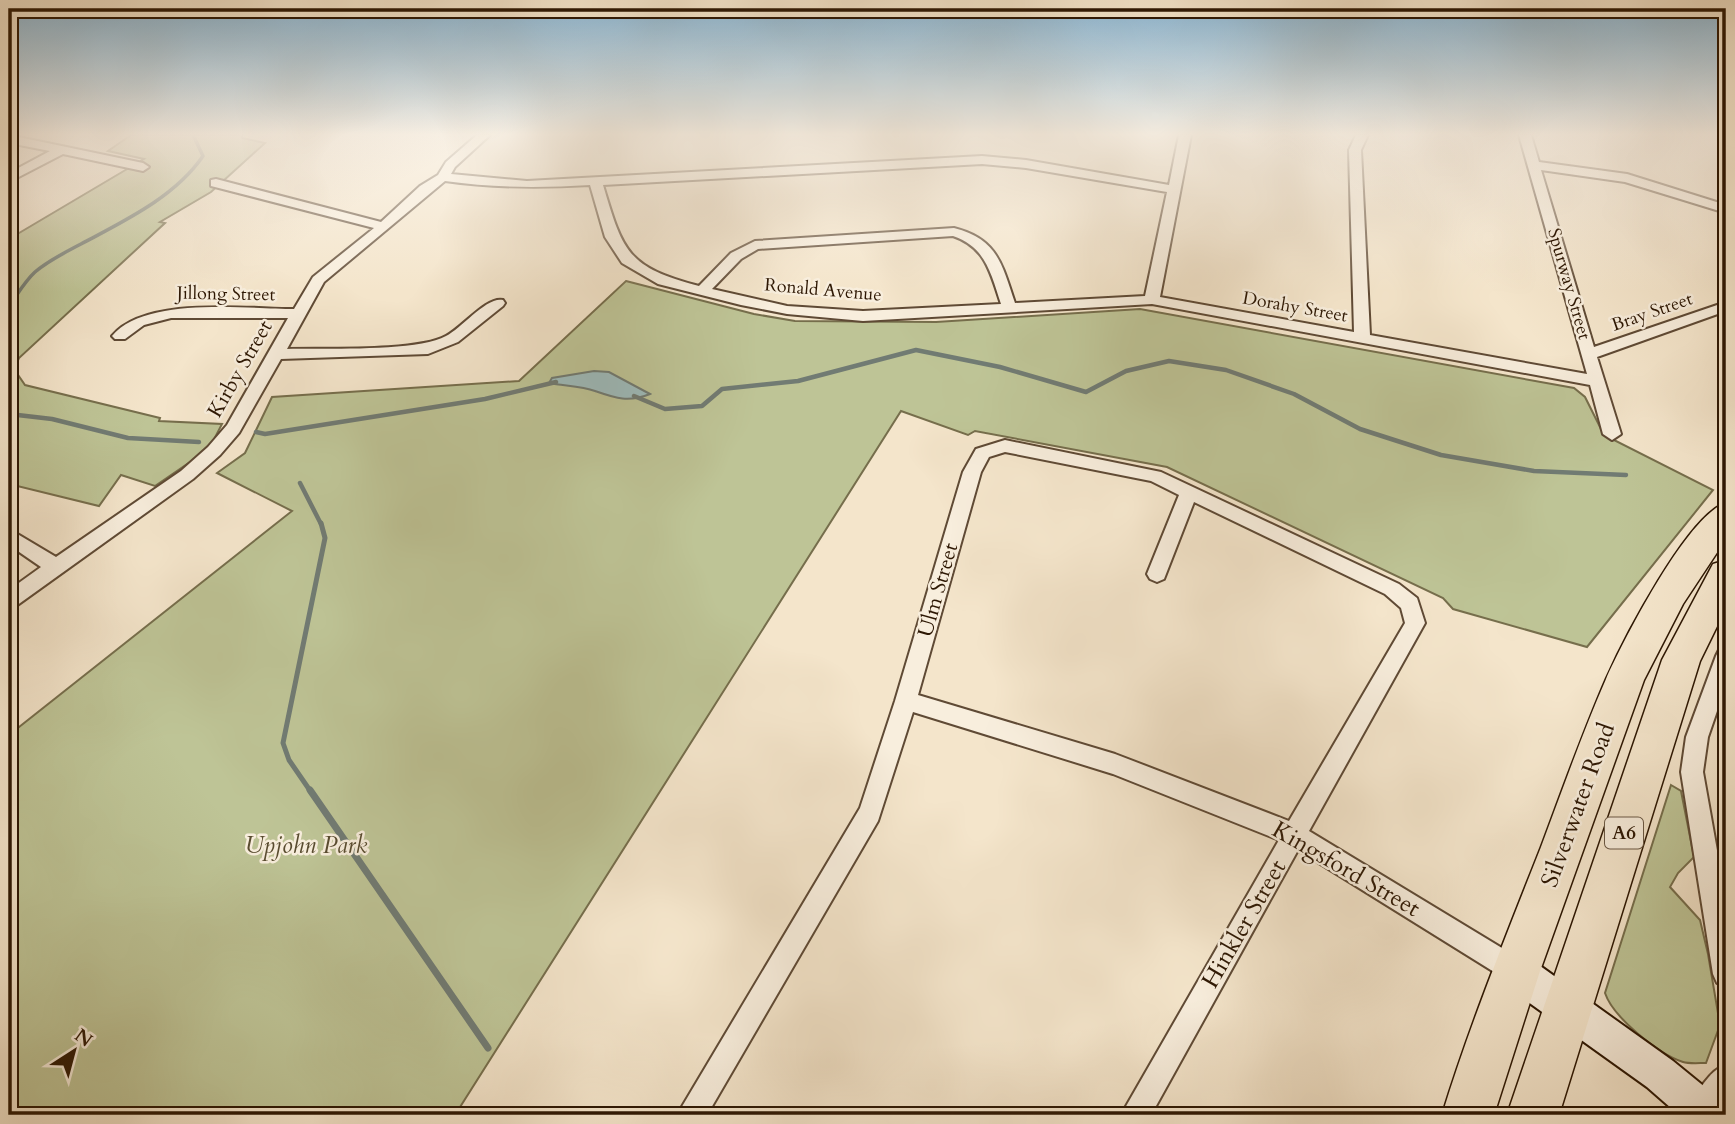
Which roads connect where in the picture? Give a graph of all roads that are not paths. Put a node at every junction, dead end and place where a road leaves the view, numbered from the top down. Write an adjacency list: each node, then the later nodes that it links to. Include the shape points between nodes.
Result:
1 (233, 187): 10 (street)
2 (427, 187): 10 (street, Kirby Street)
3 (596, 187): 11 (street, Ronald Avenue, via 612,237 627,260 649,275)
4 (1160, 187): 8 (street)
5 (1356, 187): 18 (street)
6 (1541, 187): 20 (street, Spurway Street)
7 (1656, 187): 9 (street)
8 (1175, 190): 12 (street)
9 (1726, 209)
10 (384, 227): 16 (street, Kirby Street, via 318,280)
11 (702, 291): 15 (street, Ronald Avenue, via 787,310 863,316); 15 (street, via 755,245 954,232 983,244 989,252)
12 (1152, 300): 15 (street, Ronald Avenue); 18 (street, Dorahy Street)
13 (498, 303): 19 (street, via 453,339 428,349)
14 (1726, 306): 20 (street, Bray Street)
15 (1009, 307)
16 (297, 314): 17 (street, Jillong Street, via 170,313 139,322); 19 (street, Kirby Street)
17 (120, 336)
18 (1362, 339): 21 (street, Dorahy Street)
19 (278, 354): 26 (street, Kirby Street, via 238,422 214,452)
20 (1590, 354): 21 (street, Spurway Street)
21 (1596, 381): 22 (street, Spurway Street)
22 (1612, 434)
23 (1189, 494): 27 (street); 29 (street, Ulm Street); 32 (street, Ulm Street, via 1155,476 1005,446 982,453 972,472)
24 (1726, 515): 34 (highway, Silverwater Road / A6, via 1677,579 1645,636)
25 (9, 536): 26 (street)
26 (56, 567): 30 (street, Kirby Street)
27 (1157, 574)
28 (1726, 574): 36 (highway, A6, via 1681,660)
29 (1392, 589): 33 (street, Hinkler Street, via 1409,604 1415,623)
30 (9, 600)
31 (1726, 656): 35 (street, via 1697,737 1692,772)
32 (906, 701): 33 (street, Kingsford Street, via 1115,764); 39 (street, Ulm Street, via 870,813)
33 (1295, 835): 34 (street, Kingsford Street); 40 (street, Hinkler Street)
34 (1516, 971): 36 (street, Kingsford Street); 41 (highway, Silverwater Road / A6)
35 (1726, 974)
36 (1567, 1006): 38 (street, Kingsford Street); 42 (highway, A6)
37 (1726, 1078): 38 (street)
38 (1705, 1113)
39 (691, 1115)
40 (1135, 1115)
41 (1468, 1115)
42 (1533, 1115)

